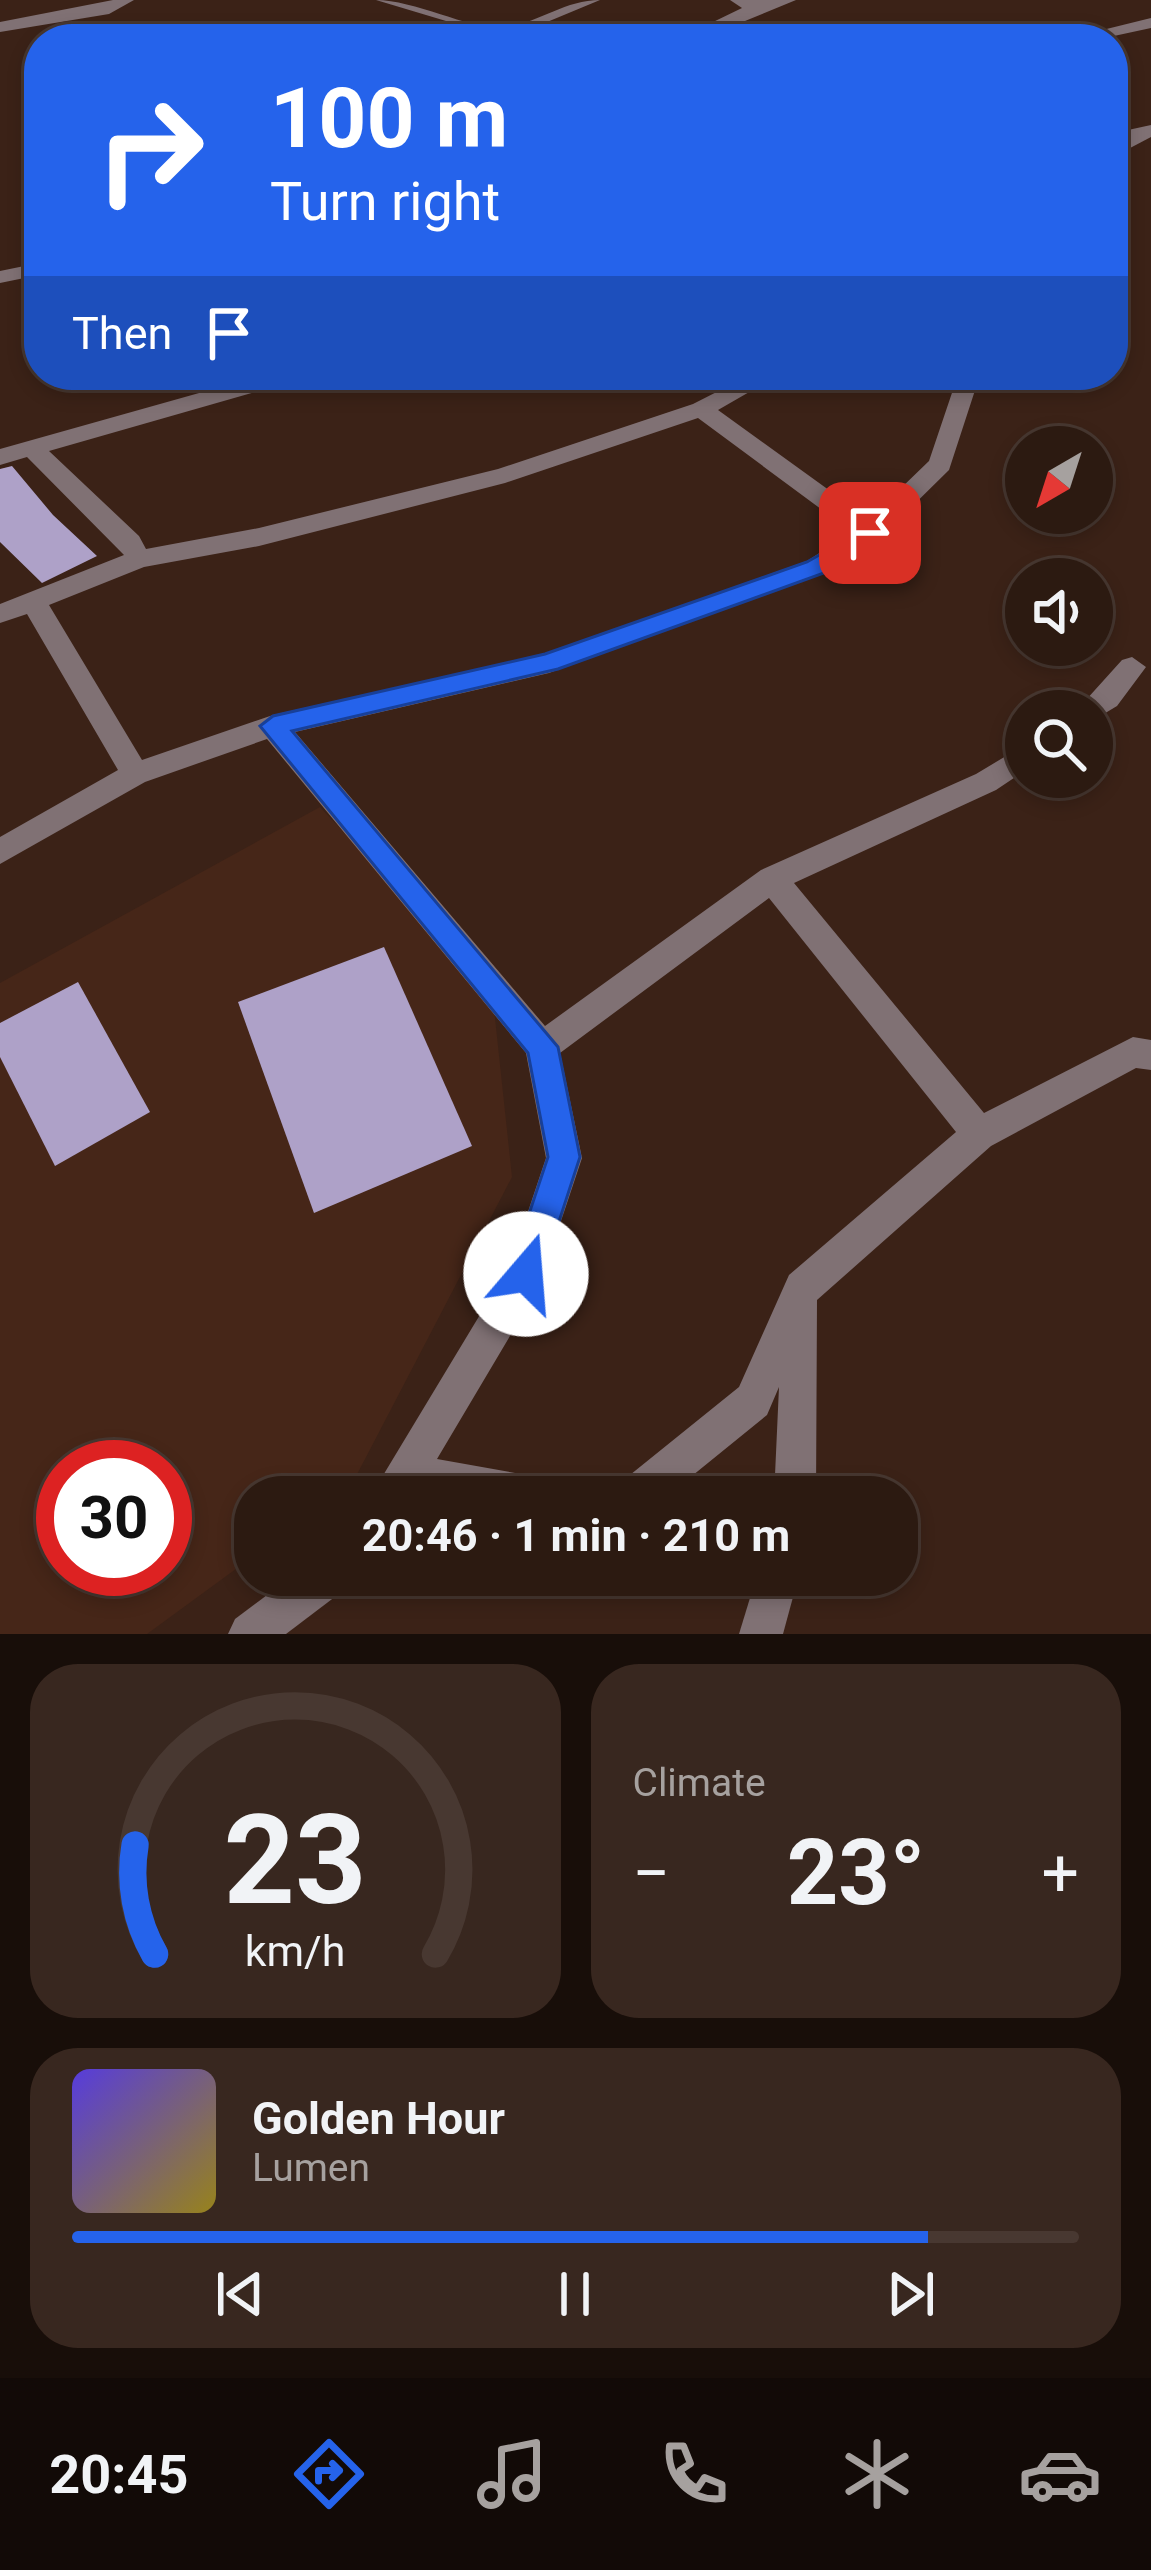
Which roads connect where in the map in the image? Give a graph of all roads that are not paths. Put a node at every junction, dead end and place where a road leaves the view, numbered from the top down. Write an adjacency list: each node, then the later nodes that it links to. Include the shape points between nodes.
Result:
1 (126, 0): 9 (street)
2 (383, 0): 6 (street)
3 (592, 0): 7 (street)
4 (788, 0): 5 (street)
5 (747, 4): 8 (street)
6 (456, 24)
7 (530, 24)
8 (713, 24)
9 (0, 27)
10 (236, 390): 14 (street)
11 (740, 390): 13 (street)
12 (964, 390): 16 (street, via 940,464)
13 (701, 409): 16 (street); 17 (street, via 505,475)
14 (32, 448): 15 (street); 17 (street)
15 (0, 457)
16 (870, 533): 22 (street, via 816,567 549,663)
17 (139, 559): 18 (street)
18 (34, 602): 19 (street); 24 (street)
19 (0, 614)
20 (1132, 667): 21 (street)
21 (1113, 691)
22 (273, 726): 24 (street); 27 (street)
23 (1005, 769): 26 (street)
24 (135, 774): 25 (street)
25 (0, 852)
26 (772, 879): 27 (street); 29 (street)
27 (542, 1047): 31 (street, via 564,1157 526,1274)
28 (1151, 1055): 29 (street, via 1133,1052)
29 (979, 1134): 30 (street)
30 (802, 1288): 32 (street, via 753,1401); 33 (street)
31 (403, 1476)
32 (660, 1476)
33 (796, 1476)
34 (300, 1596): 36 (street)
35 (772, 1596): 37 (street)
36 (250, 1634)
37 (760, 1634)

